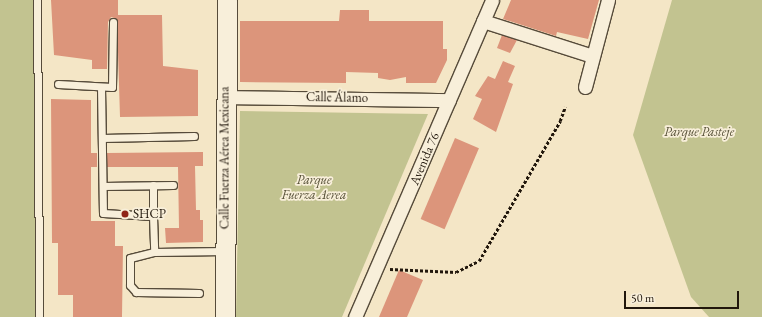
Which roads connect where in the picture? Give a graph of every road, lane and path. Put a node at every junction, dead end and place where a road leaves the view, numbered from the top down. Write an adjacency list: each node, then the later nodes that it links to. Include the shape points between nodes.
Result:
1 (36, 0): 24 (lane)
2 (227, 0): 11 (main road, Calle Fuerza Aérea Mexicana)
3 (492, 0): 5 (street, Avenida 76)
4 (608, 0): 7 (street)
5 (483, 21): 7 (street); 12 (street, Avenida 76)
6 (113, 22): 9 (lane, via 112,87)
7 (593, 56): 10 (street)
8 (58, 84): 9 (lane)
9 (101, 87): 15 (lane)
10 (585, 87)
11 (226, 97): 12 (street, Calle Álamo); 20 (main road, Calle Fuerza Aérea Mexicana)
12 (449, 100): 22 (street, Avenida 76)
13 (565, 107): 22 (path, via 560,121 479,261 456,272)
14 (194, 136): 15 (lane)
15 (102, 138): 18 (lane)
16 (154, 185): 17 (lane); 18 (lane); 19 (lane)
17 (173, 185)
18 (103, 186): 19 (lane, via 105,214)
19 (153, 216): 21 (lane)
20 (225, 251): 21 (lane); 25 (main road, Calle Fuerza Aérea Mexicana)
21 (154, 252): 23 (lane, via 130,258 130,285 133,290)
22 (378, 268): 26 (street, Avenida 76)
23 (198, 293)
24 (39, 317)
25 (224, 317)
26 (355, 317)

